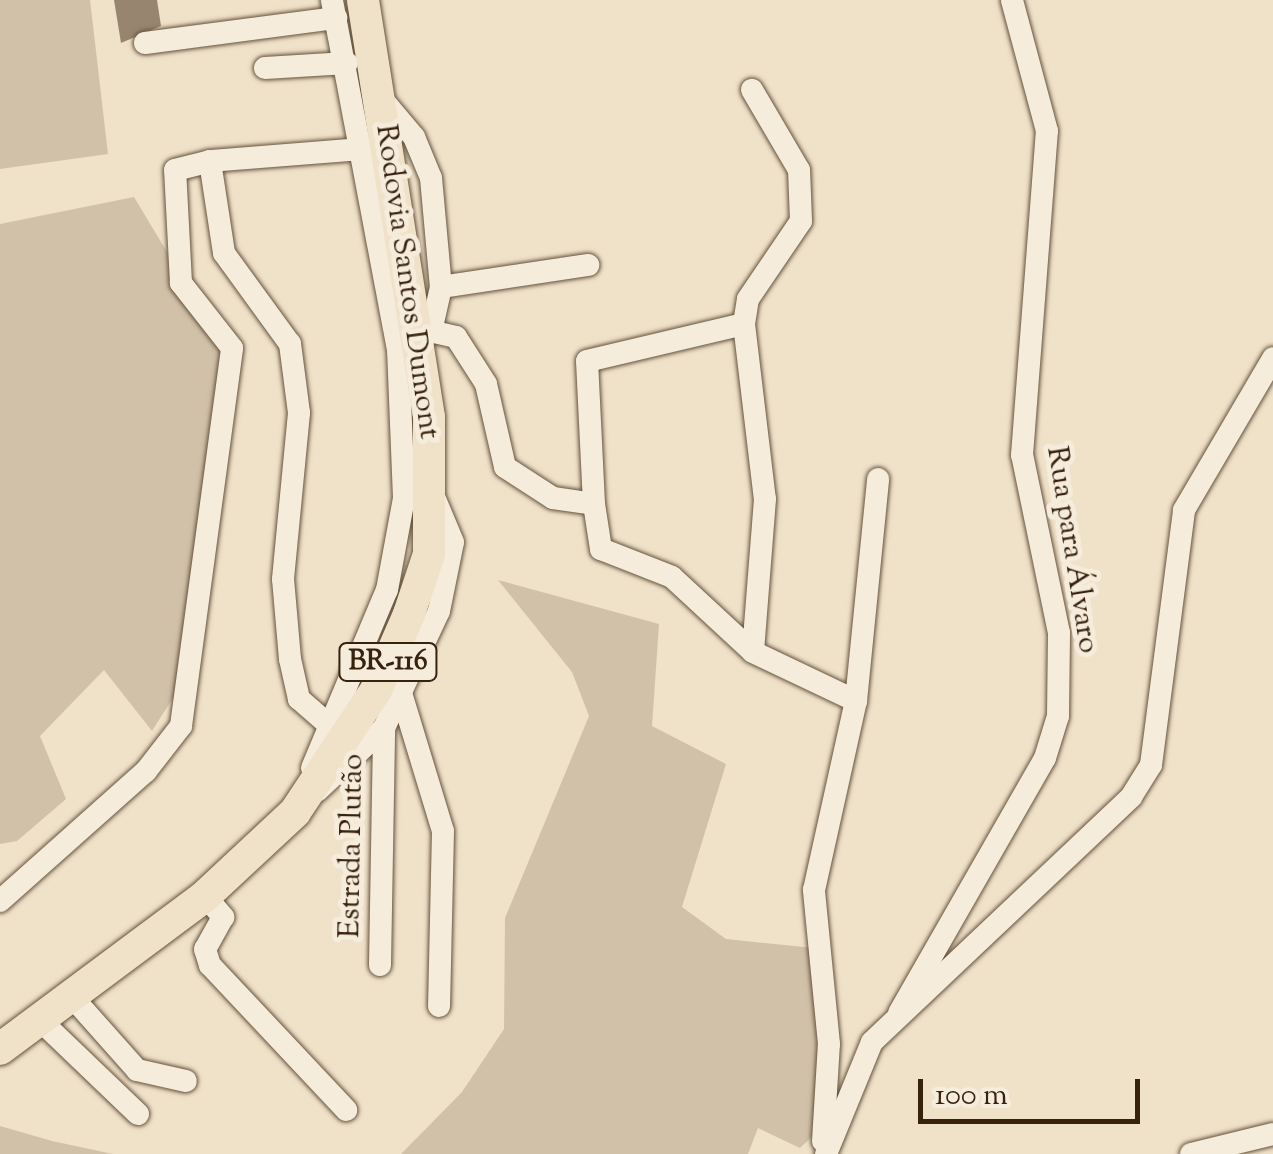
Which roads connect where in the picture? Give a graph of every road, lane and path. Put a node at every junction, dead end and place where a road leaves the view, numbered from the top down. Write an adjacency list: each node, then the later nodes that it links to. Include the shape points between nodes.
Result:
1 (1012, 0): 31 (street, Rua para Álvaro, via 1047,131 1022,455 1059,634 1058,716 1045,758)
2 (350, 11): 3 (street); 4 (street); 10 (street, via 385,111 414,137 431,178); 12 (highway, Rodovia Santos Dumont / BR-116)
3 (145, 44)
4 (347, 63): 5 (street); 7 (street)
5 (265, 68)
6 (752, 90): 11 (street, via 798,170 802,199 790,247 755,288)
7 (364, 149): 8 (street); 16 (street, via 402,389)
8 (210, 161): 23 (street, via 224,252 290,344 299,414 283,580 290,660 299,700); 27 (street, via 175,170 181,283 232,348 181,726 146,772)
9 (588, 265): 10 (street)
10 (441, 287): 12 (street)
11 (744, 324): 15 (street, via 587,362); 20 (street, via 765,500)
12 (424, 328): 15 (street, via 456,336 480,370 505,467 553,498); 17 (highway, Rodovia Santos Dumont / BR-116, via 429,485)
13 (1273, 358): 31 (street, via 1184,510 1151,766 1130,797)
14 (878, 479): 22 (street)
15 (594, 504): 20 (street, via 600,548 689,588)
16 (395, 556): 17 (street); 18 (street)
17 (440, 563): 19 (highway, Rodovia Santos Dumont / BR-116)
18 (387, 590): 19 (street); 23 (street)
19 (424, 612): 21 (street); 25 (highway, Rodovia Santos Dumont / BR-116)
20 (753, 652): 22 (street)
21 (401, 693): 24 (street); 30 (street, via 443,831)
22 (856, 701): 38 (street, via 814,890 829,1044)
23 (329, 725): 25 (street)
24 (384, 728): 25 (street); 28 (street, Estrada Plutão)
25 (302, 805): 26 (highway, Rodovia Santos Dumont / BR-116)
26 (204, 896): 29 (highway, Rodovia Santos Dumont / BR-116); 35 (street, via 223,917 206,949 210,965)
27 (0, 902)
28 (380, 965)
29 (74, 999): 32 (highway, Rodovia Santos Dumont / BR-116); 34 (street, via 137,1070)
30 (439, 1006)
31 (899, 1013): 38 (street, via 854,1075)
32 (42, 1022): 33 (highway, Rodovia Santos Dumont / BR-116); 36 (street)
33 (0, 1049)
34 (186, 1081)
35 (346, 1110)
36 (138, 1114)
37 (1273, 1134): 39 (street)
38 (824, 1154)
39 (1190, 1154)

